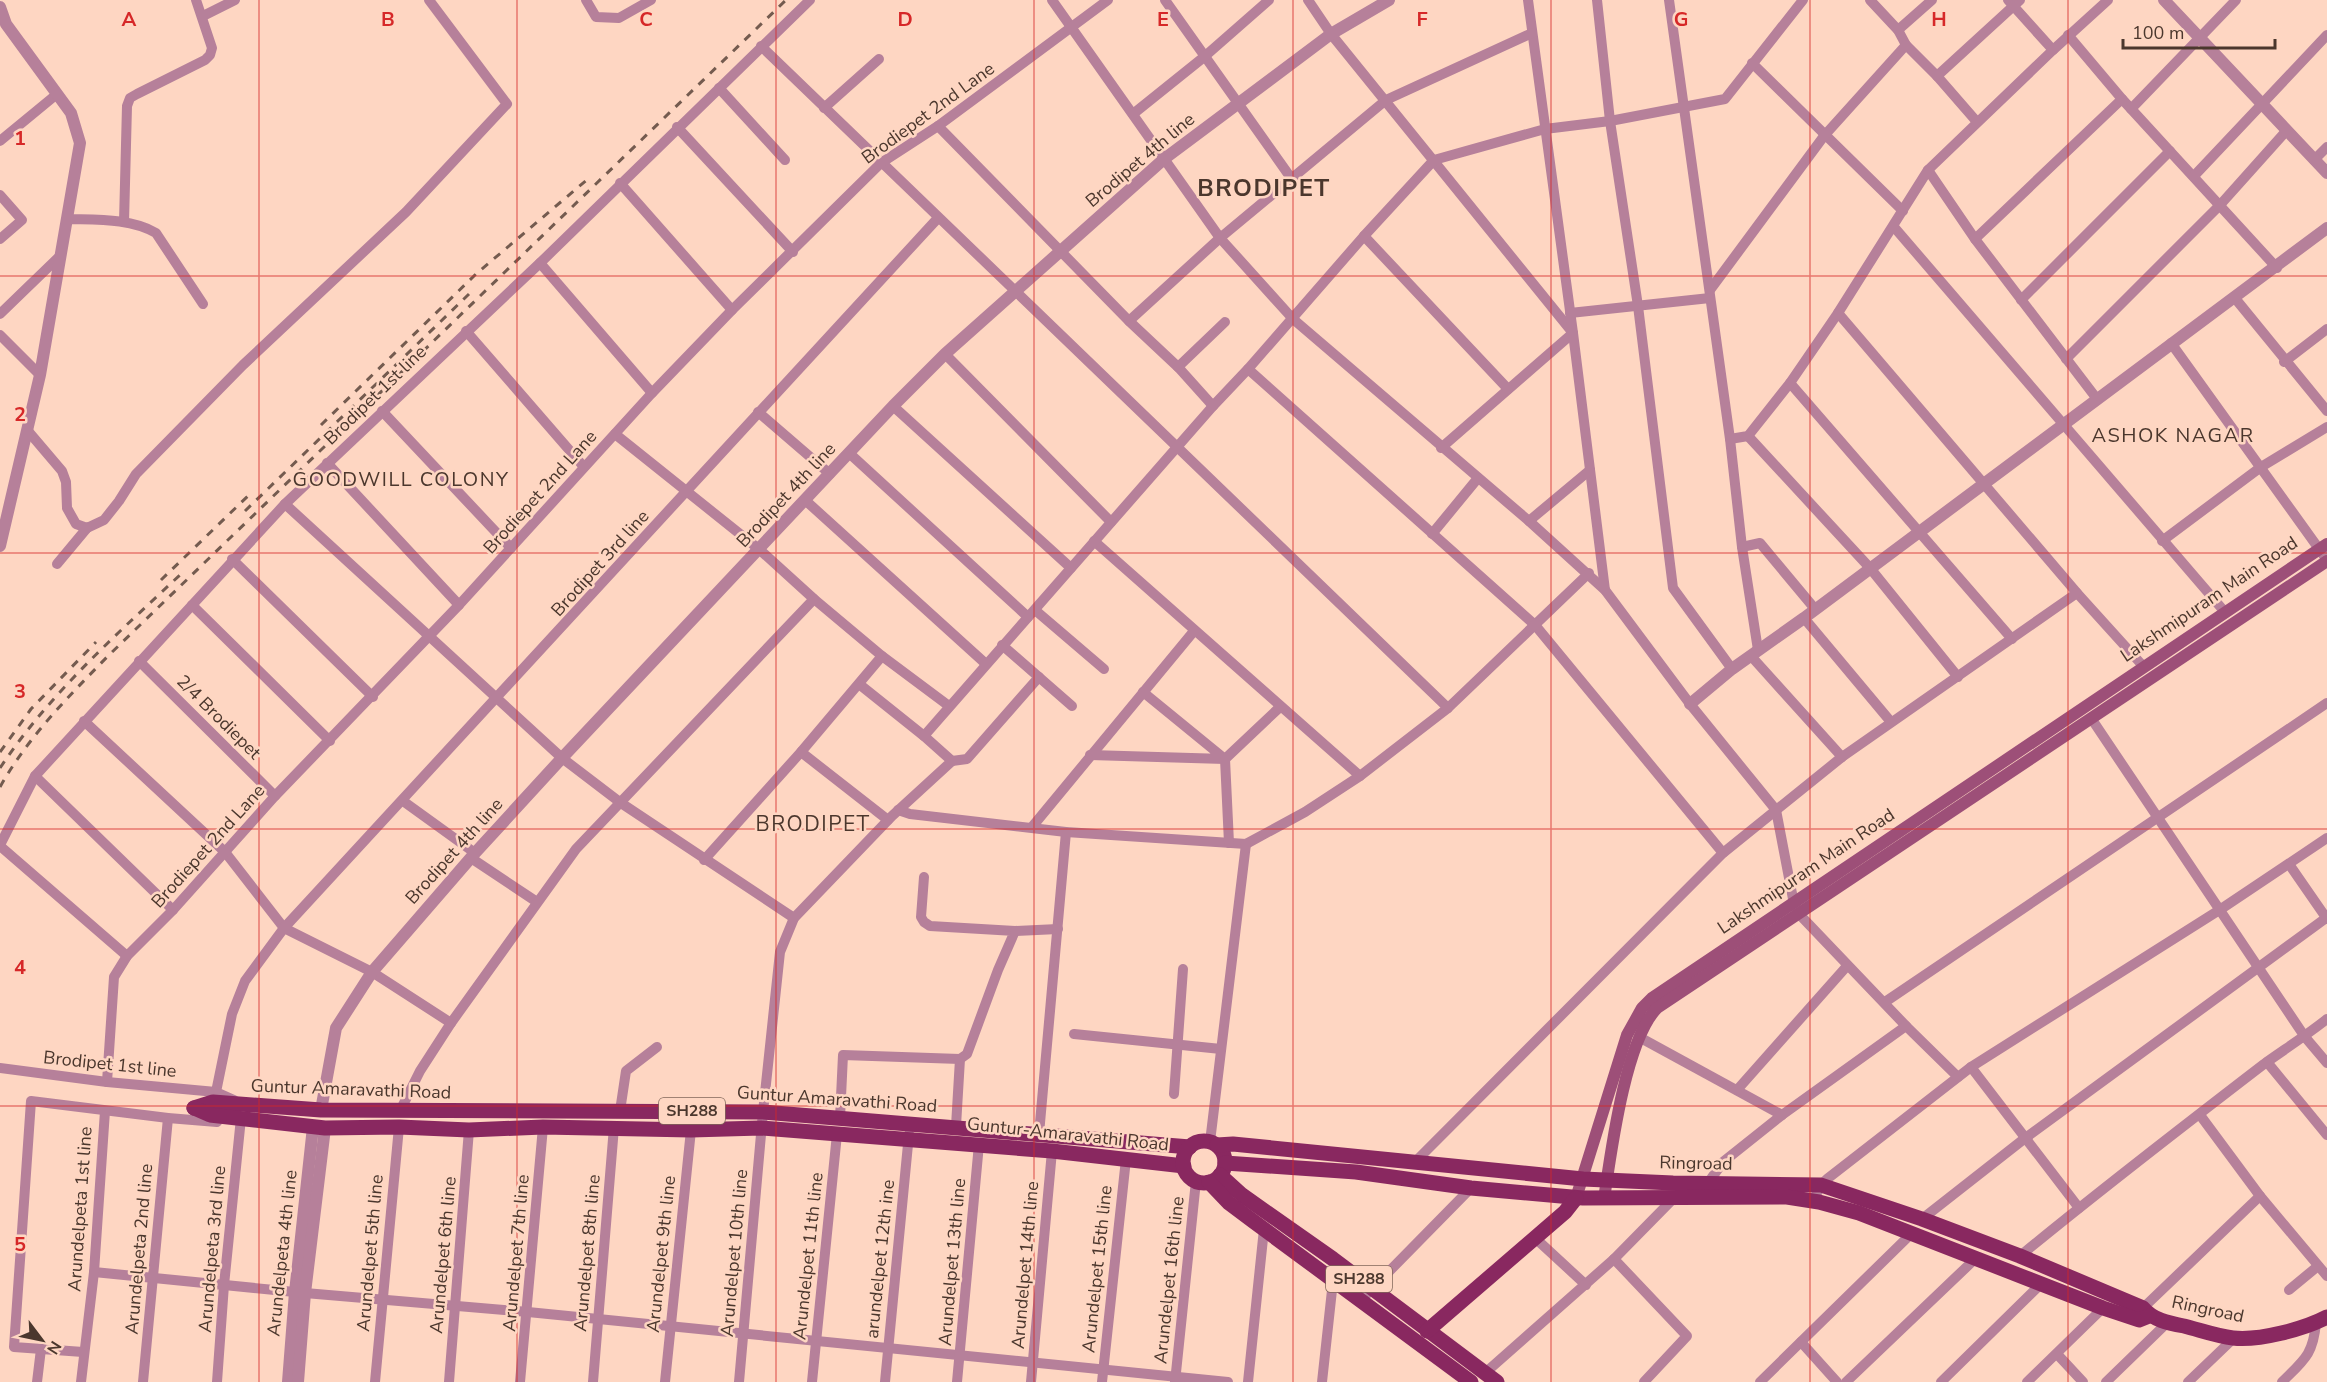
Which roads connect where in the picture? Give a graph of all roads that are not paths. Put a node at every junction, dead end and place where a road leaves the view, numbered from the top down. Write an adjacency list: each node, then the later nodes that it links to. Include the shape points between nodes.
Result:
1 (196, 0): 24 (street)
2 (235, 0): 24 (street)
3 (429, 0): 141 (street, via 507,104 406,212 243,365 136,474 104,520)
4 (586, 0): 5 (street, via 596,17 619,18)
5 (651, 0)
6 (810, 0): 34 (street, Brodipet 1st line)
7 (1052, 0): 26 (street)
8 (1108, 0): 26 (street, Brodiepet 2nd Lane)
9 (1165, 0): 36 (street)
10 (1269, 0): 36 (street)
11 (1308, 0): 29 (street)
12 (1389, 0): 29 (street, Brodipet 4th line)
13 (1528, 0): 28 (street)
14 (1597, 0): 50 (street)
15 (1669, 0): 46 (street)
16 (1803, 0): 38 (street)
17 (1870, 0): 27 (street)
18 (1932, 0): 27 (street)
19 (2108, 0): 30 (street)
20 (2164, 0): 32 (street)
21 (2236, 0): 32 (street)
22 (2014, 2): 35 (street); 39 (street)
23 (0, 7): 25 (street)
24 (203, 16): 75 (street, via 212,48 210,55 137,94 127,105)
25 (3, 23): 41 (street)
26 (1072, 27): 49 (street); 52 (street, Brodiepet 2nd Lane)
27 (1898, 30): 33 (street)
28 (1532, 33): 42 (street); 54 (street)
29 (1330, 34): 42 (street); 44 (street, Brodipet 4th line)
30 (2068, 35): 35 (street); 43 (street)
31 (2327, 35): 45 (street)
32 (2199, 38): 45 (street); 48 (street)
33 (1906, 45): 39 (street); 56 (street)
34 (761, 46): 40 (street, Brodipet 1st line); 47 (street)
35 (2053, 50): 51 (street)
36 (1204, 57): 44 (street); 49 (street)
37 (879, 59): 47 (street)
38 (1752, 63): 46 (street, via 1725,99); 56 (street)
39 (1937, 76): 51 (street)
40 (719, 88): 53 (street, Brodipet 1st line); 60 (street)
41 (57, 94): 57 (street); 74 (street, via 71,113 80,143)
42 (1386, 99): 63 (street); 68 (street)
43 (2121, 99): 48 (street); 81 (street)
44 (1239, 104): 61 (street, Brodipet 4th line); 68 (street)
45 (2262, 104): 55 (street); 67 (street)
46 (1684, 107): 50 (street); 88 (street)
47 (824, 108): 64 (street)
48 (2131, 109): 59 (street)
49 (1133, 114): 61 (street)
50 (1610, 121): 54 (street); 92 (street)
51 (1977, 122): 65 (street)
52 (938, 126): 64 (street, Brodiepet 2nd Lane); 82 (street)
53 (677, 127): 69 (street, Brodipet 1st line); 83 (street)
54 (1545, 129): 63 (street); 94 (street)
55 (2287, 130): 62 (street); 71 (street)
56 (1824, 136): 72 (street); 88 (street)
57 (0, 141)
58 (2327, 147): 62 (street)
59 (2170, 152): 67 (street); 90 (street)
60 (785, 159)
61 (1164, 159): 79 (street); 82 (street, Brodipet 4th line)
62 (2314, 159): 66 (street)
63 (1434, 160): 78 (street); 102 (street)
64 (881, 164): 73 (street); 83 (street, Brodiepet 2nd Lane)
65 (1928, 170): 72 (street); 81 (street)
66 (2327, 173)
67 (2194, 176): 71 (street)
68 (1291, 178): 79 (street)
69 (620, 183): 85 (street, Brodipet 1st line); 93 (street)
70 (0, 195): 80 (street, via 22,220)
71 (2220, 205): 86 (street); 106 (street)
72 (1903, 211): 76 (street)
73 (938, 218): 87 (street); 119 (street, Brodipet 3rd line)
74 (67, 219): 75 (street); 84 (street)
75 (124, 222): 91 (street, via 145,226 156,233)
76 (1894, 227): 95 (street); 120 (street)
77 (2327, 228): 86 (street)
78 (1364, 236): 97 (street); 112 (street)
79 (1220, 238): 97 (street); 98 (street)
80 (0, 239)
81 (1975, 239): 90 (street)
82 (1060, 251): 87 (street, Brodipet 4th line); 98 (street)
83 (793, 252): 93 (street, Brodiepet 2nd Lane)
84 (61, 255): 96 (street); 110 (street)
85 (540, 263): 101 (street, Brodipet 1st line); 113 (street)
86 (2277, 268): 89 (street)
87 (1014, 291): 105 (street, Brodipet 4th line); 126 (street)
88 (1710, 294): 92 (street); 125 (street)
89 (2234, 297): 104 (street); 107 (street)
90 (2021, 300): 106 (street)
91 (203, 304)
92 (1638, 306): 94 (street); 177 (street, via 1673,588)
93 (732, 310): 113 (street, Brodiepet 2nd Lane)
94 (1570, 313): 102 (street)
95 (1838, 313): 111 (street); 135 (street)
96 (0, 314)
97 (1293, 319): 109 (street); 127 (street)
98 (1129, 321): 108 (street)
99 (1225, 322): 108 (street)
100 (2327, 329): 107 (street)
101 (466, 331): 117 (street, Brodipet 1st line); 130 (street)
102 (1573, 333): 112 (street); 132 (street)
103 (0, 335): 110 (street)
104 (2171, 343): 114 (street); 131 (street)
105 (945, 354): 115 (street, Brodipet 4th line); 140 (street)
106 (2066, 359): 114 (street)
107 (2284, 362): 118 (street)
108 (1178, 367): 116 (street)
109 (1248, 369): 116 (street); 143 (street)
110 (40, 375): 122 (street)
111 (1790, 383): 124 (street); 142 (street)
112 (1508, 389): 127 (street)
113 (652, 393): 123 (street, Brodiepet 2nd Lane)
114 (2097, 399): 120 (street)
115 (894, 406): 128 (street, Brodipet 4th line); 154 (street)
116 (1213, 406): 126 (street)
117 (382, 411): 129 (street, Brodipet 1st line); 149 (street)
118 (2327, 411)
119 (758, 412): 133 (street); 136 (street, Brodipet 3rd line)
120 (2063, 425): 135 (street); 145 (street)
121 (2327, 427): 131 (street)
122 (28, 431): 141 (street, via 62,471 68,508 76,524); 146 (street)
123 (615, 434): 130 (street, Brodiepet 2nd Lane); 136 (street)
124 (1748, 436): 125 (street); 155 (street)
125 (1730, 438): 147 (street)
126 (1177, 447): 140 (street); 189 (street)
127 (1441, 448): 134 (street)
128 (849, 453): 133 (street, Brodipet 4th line); 164 (street)
129 (327, 463): 138 (street, Brodipet 1st line); 161 (street)
130 (584, 467): 149 (street, Brodiepet 2nd Lane)
131 (2261, 467): 145 (street); 148 (street)
132 (1590, 470): 139 (street); 157 (street)
133 (830, 474): 137 (street, Brodipet 4th line)
134 (1478, 478): 139 (street); 143 (street)
135 (1983, 483): 142 (street); 158 (street)
136 (687, 492): 150 (street); 183 (street, Brodipet 3rd line)
137 (805, 500): 150 (street, Brodipet 4th line); 174 (street)
138 (285, 504): 151 (street, Brodipet 1st line); 168 (street)
139 (1530, 521): 156 (street)
140 (1111, 522): 144 (street)
141 (87, 528): 153 (street)
142 (1920, 531): 155 (street); 169 (street)
143 (1432, 534): 166 (street)
144 (1094, 541): 154 (street); 167 (street)
145 (2162, 541): 163 (street)
146 (0, 546)
147 (1742, 547): 162 (street, via 1760,543); 171 (street)
148 (2323, 547): 152 (street); 163 (main road, Lakshmipuram Main Road)
149 (511, 548): 161 (street, Brodiepet 2nd Lane)
150 (760, 549): 159 (street); 198 (street, Brodipet 4th line)
151 (232, 559): 160 (street, Brodipet 1st line); 182 (street)
152 (2327, 561): 190 (main road, Lakshmipuram Main Road)
153 (57, 564)
154 (1071, 568): 164 (street)
155 (1870, 568): 162 (street); 179 (street)
156 (1589, 573): 157 (street); 166 (street)
157 (1605, 590): 185 (street)
158 (2076, 593): 169 (street); 175 (street)
159 (814, 599): 172 (street); 205 (street)
160 (192, 605): 173 (street, Brodipet 1st line); 194 (street)
161 (459, 605): 168 (street, Brodiepet 2nd Lane)
162 (1815, 609): 165 (street)
163 (2224, 611): 175 (main road, Lakshmipuram Main Road)
164 (1032, 614): 170 (street); 176 (street)
165 (1804, 618): 171 (street); 192 (street)
166 (1535, 626): 189 (street); 217 (street)
167 (1194, 631): 181 (street); 188 (street)
168 (430, 636): 182 (street, Brodiepet 2nd Lane); 183 (street)
169 (2012, 639): 179 (street)
170 (1002, 645): 174 (street); 178 (street)
171 (1755, 653): 177 (street); 197 (street)
172 (882, 656): 180 (street); 186 (street)
173 (139, 661): 191 (street, Brodipet 1st line); 203 (street, 2/4 Brodiepet)
174 (986, 664): 186 (street)
175 (2143, 666): 223 (main road, Lakshmipuram Main Road)
176 (1104, 669)
177 (1732, 669): 185 (street)
178 (1039, 677): 187 (street); 200 (street, via 967,759)
179 (1958, 677): 192 (street)
180 (859, 684): 193 (street); 195 (street)
181 (1143, 692): 196 (street); 199 (street)
182 (373, 697): 194 (street, Brodiepet 2nd Lane)
183 (498, 698): 198 (street); 204 (street, Brodipet 3rd line)
184 (2327, 703): 208 (street)
185 (1690, 704): 207 (street)
186 (949, 706): 193 (street)
187 (1072, 706)
188 (1280, 707): 199 (street); 202 (street)
189 (1448, 708): 202 (street)
190 (2091, 718): 208 (street); 223 (main road, Lakshmipuram Main Road)
191 (84, 721): 201 (street, Brodipet 1st line); 216 (street)
192 (1891, 722): 197 (street)
193 (924, 736): 200 (street)
194 (330, 741): 203 (street, Brodiepet 2nd Lane)
195 (801, 753): 209 (street); 219 (street)
196 (1090, 755): 199 (street); 210 (street)
197 (1842, 757): 207 (street)
198 (562, 758): 205 (street); 218 (street, Brodipet 4th line)
199 (1225, 759): 213 (street)
200 (952, 761): 206 (street)
201 (35, 776): 215 (street, Brodipet 1st line); 225 (street)
202 (1360, 776): 214 (street)
203 (275, 796): 216 (street, Brodiepet 2nd Lane)
204 (403, 801): 218 (street); 228 (street, Brodipet 3rd line)
205 (621, 803): 219 (street); 222 (street, via 576,849)
206 (897, 810): 209 (street); 210 (street)
207 (1776, 810): 217 (street); 223 (street)
208 (2157, 817): 224 (street); 236 (street)
209 (888, 820): 226 (street)
210 (1032, 827): 211 (street)
211 (1066, 832): 213 (street); 229 (street)
212 (2327, 838): 220 (street)
213 (1229, 843): 214 (street)
214 (1246, 844): 245 (street)
215 (0, 846): 231 (street)
216 (225, 852): 225 (street, Brodiepet 2nd Lane); 228 (street)
217 (1723, 854): 284 (street)
218 (473, 855): 222 (street); 235 (street, Brodipet 4th line)
219 (704, 860): 226 (street)
220 (2289, 864): 224 (street); 227 (street)
221 (924, 877): 230 (street, via 921,917 930,926)
222 (537, 902): 238 (street)
223 (1796, 909): 232 (street); 241 (main road, Lakshmipuram Main Road, via 1657,1008); 287 (main road, Lakshmipuram Main Road, via 1652,998 1642,1008 1627,1035)
224 (2221, 909): 233 (street); 249 (street)
225 (173, 910): 231 (street, Brodiepet 2nd Lane)
226 (794, 918): 261 (street, Arundelpet 10th line, via 780,952)
227 (2326, 919): 233 (street)
228 (284, 928): 235 (street); 254 (street, Brodipet 3rd line, via 245,981 232,1014)
229 (1058, 929): 230 (street); 276 (street)
230 (1015, 931): 246 (street, via 967,1054)
231 (128, 956): 252 (street, Brodiepet 2nd Lane, via 114,977)
232 (1847, 966): 236 (street); 253 (street)
233 (2258, 967): 242 (street); 278 (street)
234 (1183, 969): 243 (street)
235 (372, 972): 238 (street); 257 (street, Brodipet 4th line, via 336,1028)
236 (1885, 1002): 239 (street)
237 (2327, 1019): 242 (street)
238 (451, 1023): 259 (street)
239 (1906, 1026): 251 (street); 262 (street)
240 (1074, 1034): 243 (street)
241 (1639, 1036): 253 (street); 288 (main road, Lakshmipuram Main Road, via 1617,1120)
242 (2305, 1037): 247 (street); 248 (street)
243 (1178, 1044): 245 (street); 255 (street)
244 (657, 1047): 260 (street, via 626,1071)
245 (1221, 1049): 280 (street)
246 (960, 1059): 266 (street, Arundelpet 11th line, via 843,1055); 267 (street)
247 (2267, 1062): 263 (street); 277 (street)
248 (2327, 1063)
249 (1971, 1067): 251 (street); 278 (street)
250 (0, 1068): 252 (street, Brodipet 1st line)
251 (1958, 1077): 290 (street)
252 (107, 1082): 254 (street, Brodipet 1st line)
253 (1737, 1090): 262 (street)
254 (216, 1092): 264 (street, Brodipet 1st line)
255 (1174, 1094)
256 (194, 1108): 264 (main road, Guntur Amaravathi Road / SH288, via 213,1102)
257 (321, 1110): 259 (main road, Guntur Amaravathi Road / SH288); 264 (main road, Guntur Amaravathi Road / SH288)
258 (105, 1111): 265 (street); 306 (street, Arundelpeta 1st line); 332 (street, via 31,1101 14,1347)
259 (400, 1111): 260 (main road, Guntur Amaravathi Road / SH288)
260 (620, 1112): 261 (main road, Guntur Amaravathi Road / SH288)
261 (763, 1112): 266 (main road, Guntur Amaravathi Road / SH288); 272 (street, Arundelpet 10th line)
262 (1782, 1115): 289 (street, via 1723,1162)
263 (2200, 1115): 292 (street); 297 (street)
264 (242, 1116): 265 (street); 271 (main road, SH288); 312 (street, Arundelpeta 3rd line)
265 (168, 1118): 308 (street, Arundelpeta 2nd line)
266 (838, 1126): 272 (main road, SH288); 275 (main road, Guntur Amaravathi Road / SH288); 329 (street, Arundelpet 11th line)
267 (956, 1126): 275 (main road, Guntur Amaravathi Road / SH288); 276 (main road, Guntur Amaravathi Road / SH288)
268 (399, 1127): 271 (main road, SH288); 273 (main road, SH288); 316 (street, Arundelpet 5th line)
269 (543, 1127): 270 (main road, SH288); 273 (main road, SH288); 320 (street, Arundelpet 7th line)
270 (614, 1127): 274 (main road, SH288); 322 (street, Arundelpet 8th line)
271 (319, 1128): 315 (street, Arundelpeta 4th line)
272 (761, 1128): 274 (main road, SH288); 327 (street, Arundelpet 10th line)
273 (469, 1130): 318 (street, Arundelpet 6th line)
274 (691, 1130): 325 (street, Arundelpet 9th line)
275 (909, 1130): 279 (main road, Guntur-Amaravathi Road / SH288); 331 (street, arundelpet 12th ine)
276 (1039, 1134): 281 (main road, Guntur Amaravathi Road / SH288)
277 (2327, 1135)
278 (2024, 1139): 297 (street); 298 (street)
279 (980, 1144): 282 (main road, Guntur-Amaravathi Road / SH288); 335 (street, Arundelpet 13th line)
280 (1213, 1144): 281 (main road, SH288, via 1196,1143); 284 (main road, Ringroad); 286 (main road, SH288, via 1222,1150)
281 (1190, 1147): 285 (main road)
282 (1052, 1151): 283 (main road, Guntur-Amaravathi Road / SH288); 336 (street, Arundelpet 14th line)
283 (1126, 1159): 285 (main road, Guntur-Amaravathi Road / SH288); 337 (street, Arundelpet 15th line)
284 (1414, 1162): 287 (main road, Ringroad)
285 (1184, 1166): 286 (main road, SH288, via 1187,1173)
286 (1213, 1176): 291 (main road, Ringroad, via 1356,1172); 299 (main road, SH288, via 1229,1203); 313 (main road, SH288); 339 (street, Arundelpet 16th line)
287 (1583, 1179): 288 (main road, Ringroad); 293 (main road, Lakshmipuram Main Road)
288 (1607, 1180): 289 (main road, Ringroad); 294 (main road, Lakshmipuram Main Road)
289 (1708, 1183): 290 (main road, Ringroad)
290 (1821, 1185): 296 (street); 298 (main road, Ringroad)
291 (1472, 1188): 293 (main road, Ringroad); 313 (street)
292 (2260, 1196): 305 (street); 321 (street)
293 (1576, 1198): 294 (main road, Ringroad); 301 (main road, Lakshmipuram Main Road)
294 (1604, 1199): 295 (main road, Ringroad)
295 (1673, 1199): 296 (main road, Ringroad, via 1787,1197); 303 (street)
296 (1814, 1201): 300 (main road, Ringroad, via 1859,1213)
297 (2079, 1208): 302 (street)
298 (1922, 1219): 302 (main road, Ringroad)
299 (1264, 1229): 309 (main road, SH288); 358 (street)
300 (1911, 1234): 304 (main road, Ringroad); 330 (street)
301 (1534, 1237): 311 (street); 326 (main road, Lakshmipuram Main Road)
302 (2020, 1256): 321 (main road, Ringroad)
303 (1614, 1258): 311 (street); 361 (street, via 1687,1336)
304 (1976, 1258): 310 (main road, Ringroad); 364 (street)
305 (2318, 1266): 307 (street); 314 (street)
306 (94, 1272): 308 (street); 333 (street, Arundelpeta 1st line)
307 (2327, 1276)
308 (153, 1278): 312 (street); 342 (street, Arundelpeta 2nd line)
309 (1333, 1281): 317 (main road, SH288); 359 (street)
310 (2043, 1283): 319 (main road, Ringroad); 365 (street)
311 (1586, 1284): 338 (street)
312 (224, 1285): 315 (street); 343 (street, Arundelpeta 3rd line)
313 (1371, 1288): 317 (street); 326 (main road, SH288)
314 (2289, 1290)
315 (300, 1293): 316 (street); 344 (street, Arundelpeta 4th line); 345 (street, Arundelpeta 4th line)
316 (383, 1299): 318 (street); 346 (street, Arundelpet 5th line)
317 (1360, 1301): 360 (main road, SH288)
318 (456, 1306): 320 (street); 347 (street, Arundelpet 6th line)
319 (2103, 1308): 321 (main road, Ringroad, via 2139,1320); 334 (street)
320 (528, 1312): 322 (street); 348 (street, Arundelpet 7th line)
321 (2146, 1312): 324 (main road, Ringroad)
322 (599, 1320): 325 (street); 349 (street, Arundelpet 8th line)
323 (2321, 1320): 328 (main road, Ringroad, via 2259,1337); 370 (street, via 2308,1355)
324 (2168, 1322): 328 (main road, Ringroad); 368 (street)
325 (670, 1327): 327 (street); 350 (street, Arundelpet 9th line)
326 (1427, 1331): 338 (main road, SH288)
327 (744, 1334): 329 (street); 351 (street, Arundelpet 10th line)
328 (2234, 1338): 369 (street)
329 (816, 1341): 331 (street); 352 (street, Arundelpet 11th line)
330 (1801, 1342): 362 (street); 363 (street)
331 (888, 1348): 335 (street); 353 (street, arundelpet 12th ine)
332 (41, 1349): 333 (street); 340 (street)
333 (84, 1352): 341 (street, Arundelpeta 1st line)
334 (2057, 1354): 366 (street); 367 (street)
335 (960, 1355): 336 (street); 354 (street, Arundelpet 13th line)
336 (1033, 1362): 337 (street); 355 (street, Arundelpet 14th line)
337 (1103, 1368): 339 (street); 356 (street, Arundelpet 15th line)
338 (1491, 1377)
339 (1176, 1379): 357 (street)
340 (38, 1382)
341 (81, 1382)
342 (143, 1382)
343 (217, 1382)
344 (288, 1382)
345 (298, 1382)
346 (375, 1382)
347 (448, 1382)
348 (520, 1382)
349 (593, 1382)
350 (665, 1382)
351 (739, 1382)
352 (812, 1382)
353 (885, 1382)
354 (957, 1382)
355 (1031, 1382)
356 (1101, 1382)
357 (1228, 1382)
358 (1248, 1382)
359 (1322, 1382)
360 (1471, 1382)
361 (1644, 1382)
362 (1760, 1382)
363 (1837, 1382)
364 (1846, 1382)
365 (1941, 1382)
366 (2026, 1382)
367 (2083, 1382)
368 (2106, 1382)
369 (2188, 1382)
370 (2282, 1382)

